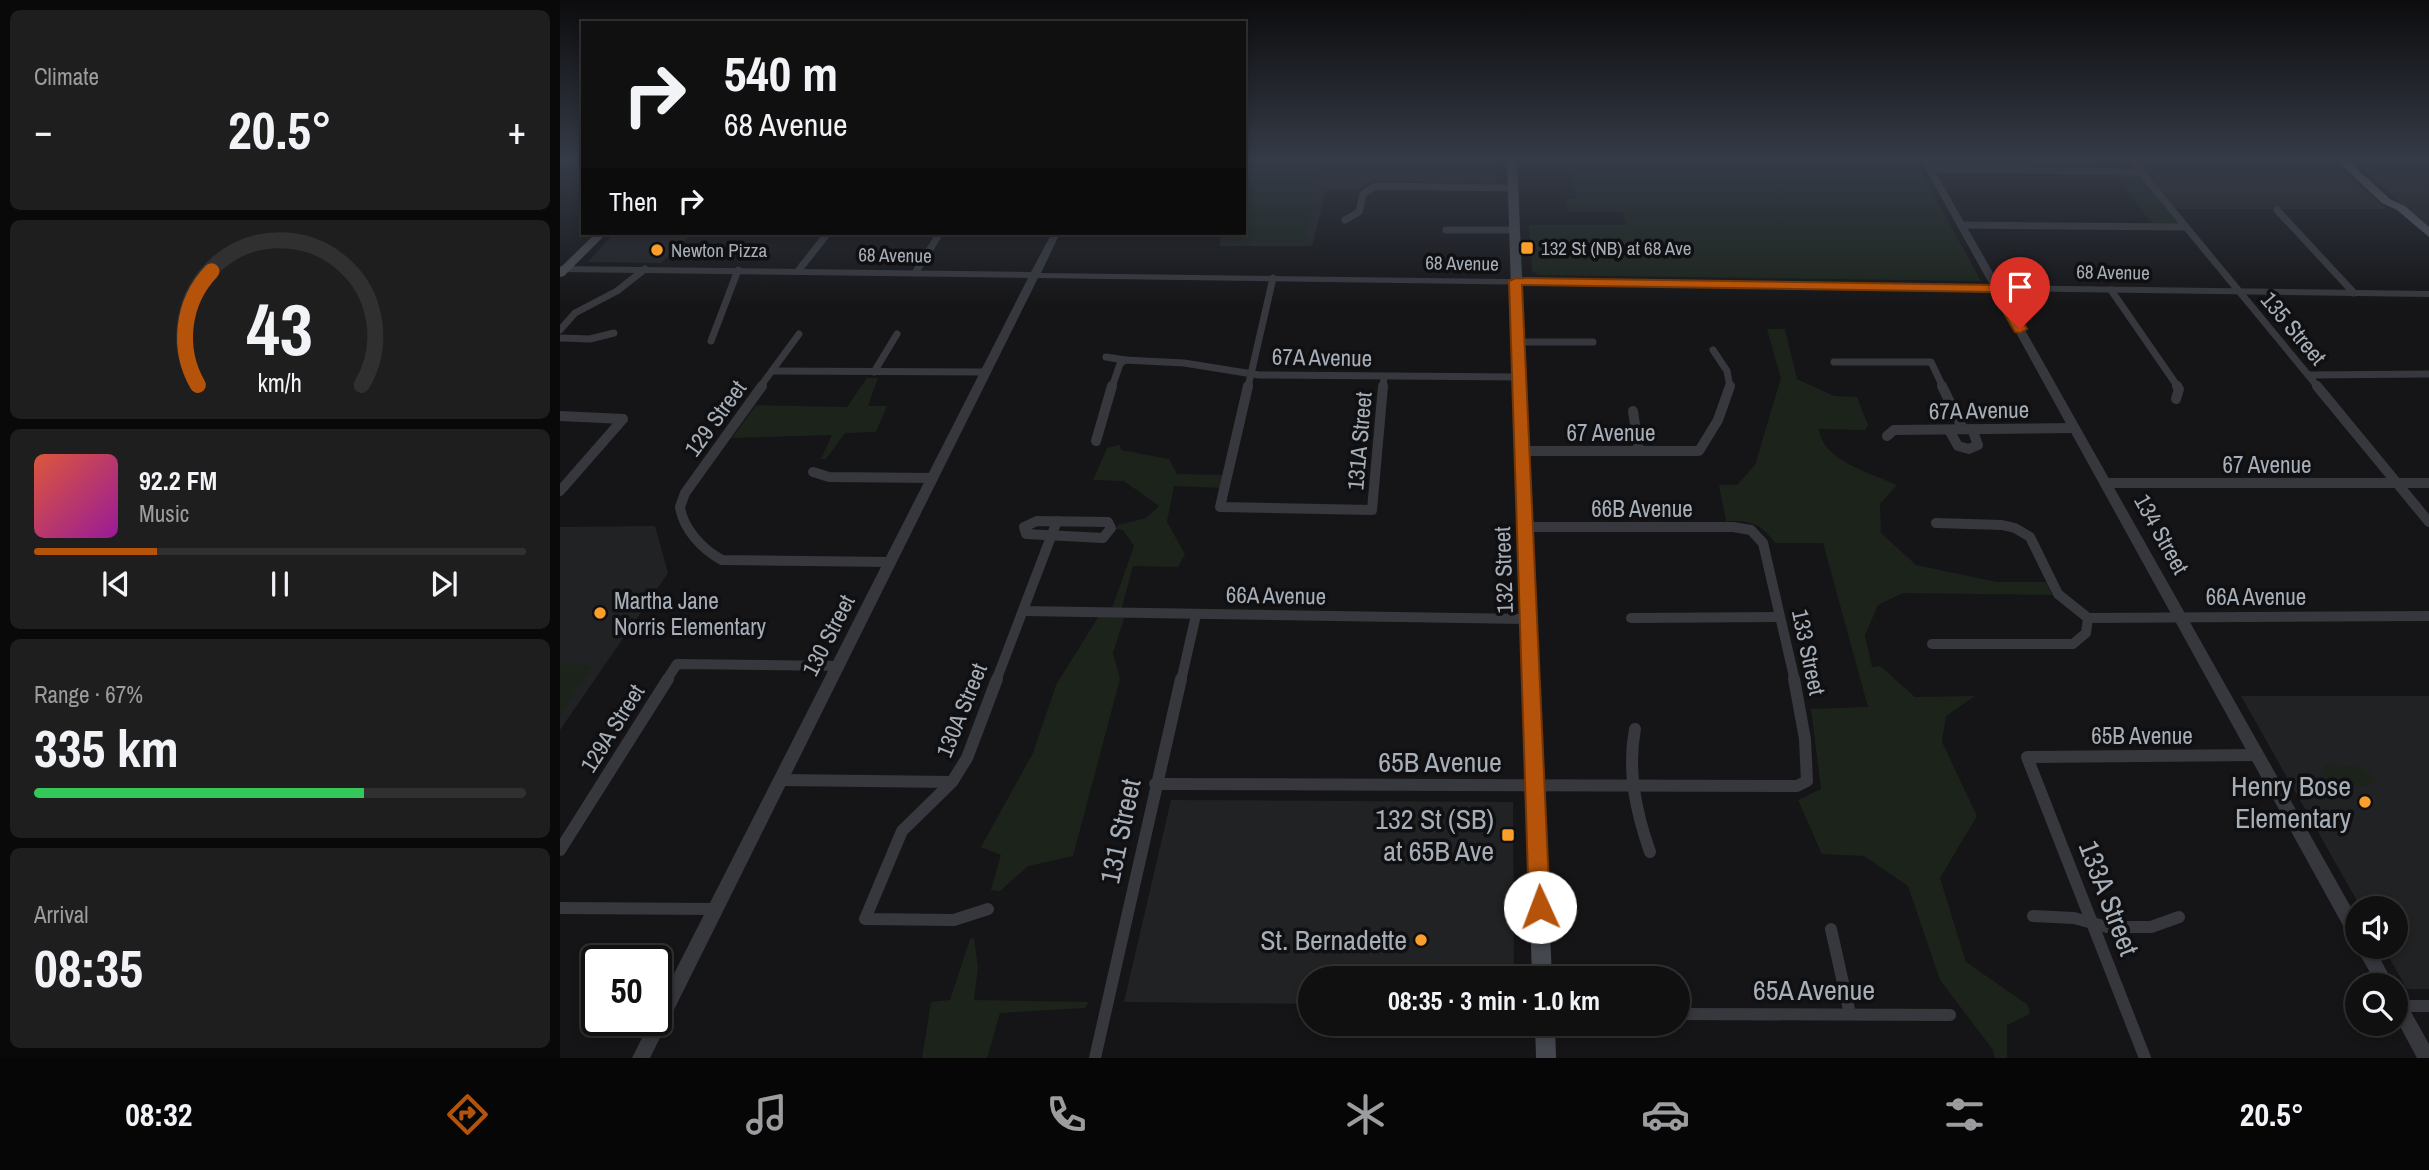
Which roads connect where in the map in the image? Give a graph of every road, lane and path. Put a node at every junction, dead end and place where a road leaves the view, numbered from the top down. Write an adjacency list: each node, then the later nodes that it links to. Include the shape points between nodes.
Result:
1 (1360, 208): 8 (street)
2 (1513, 208): 12 (main road, 132 Street)
3 (1952, 208): 9 (street, 134 Street)
4 (2169, 208): 10 (street, 135 Street)
5 (2390, 208): 19 (main road)
6 (2400, 208): 13 (main road)
7 (2277, 210): 31 (street)
8 (1345, 220)
9 (1961, 225): 10 (street); 28 (street, 134 Street)
10 (2185, 228): 30 (street, 135 Street)
11 (1446, 230): 12 (street)
12 (1514, 230): 27 (main road, 132 Street)
13 (2429, 233)
14 (589, 235): 20 (main road)
15 (600, 235): 20 (main road)
16 (826, 235): 23 (street)
17 (939, 235): 24 (street)
18 (1055, 235): 25 (street, 130 Street)
19 (2429, 245)
20 (565, 267): 21 (street, 68 Avenue)
21 (645, 269): 22 (street, 68 Avenue); 33 (street, via 617,291 575,313)
22 (738, 270): 23 (street, 68 Avenue); 38 (street)
23 (798, 271): 24 (street, 68 Avenue)
24 (915, 273): 25 (street, 68 Avenue)
25 (1035, 274): 26 (street, 68 Avenue); 47 (street, 130 Street)
26 (1273, 278): 27 (street, 68 Avenue); 48 (street)
27 (1516, 281): 28 (street, 68 Avenue); 39 (main road, 132 Street)
28 (1997, 288): 29 (street, 68 Avenue); 56 (street, 134 Street)
29 (2111, 290): 30 (street, 68 Avenue); 53 (street, via 2179,389)
30 (2239, 292): 31 (street, 68 Avenue); 50 (street, 135 Street)
31 (2354, 293): 32 (street, 68 Avenue)
32 (2429, 294)
33 (560, 330)
34 (614, 333): 37 (street, via 590,339)
35 (799, 334): 45 (street, 129 Street)
36 (897, 334): 46 (street)
37 (560, 338)
38 (710, 341)
39 (1518, 342): 40 (street); 52 (main road, 132 Street)
40 (1593, 342)
41 (1713, 350): 62 (street, 67 Avenue, via 1723,361 1730,386 1709,442 1699,451)
42 (1106, 357): 43 (street, 67A Avenue)
43 (1122, 362): 48 (street, 67A Avenue, via 1184,363); 60 (street)
44 (1834, 362): 57 (street, via 1931,362)
45 (773, 371): 46 (street); 75 (street, 129 Street, via 684,494 681,513 690,529 709,553 722,560)
46 (874, 372): 47 (street)
47 (986, 372): 64 (street, 130 Street)
48 (1250, 374): 51 (street, 67A Avenue); 51 (street, 131A Street, via 1220,508 1372,510)
49 (2429, 374): 50 (street)
50 (2308, 375): 67 (street, 135 Street)
51 (1384, 377): 52 (street, 67A Avenue)
52 (1518, 377): 61 (main road, 132 Street)
53 (2176, 399)
54 (1633, 411): 62 (street)
55 (560, 416): 68 (street, via 623,419)
56 (2073, 428): 57 (street, 67A Avenue); 65 (street, 134 Street)
57 (1968, 429): 58 (street, 67A Avenue); 58 (street, via 1978,445 1969,449 1958,446)
58 (1949, 430): 59 (street, 67A Avenue, via 1894,430)
59 (1887, 436)
60 (1097, 441)
61 (1523, 451): 62 (street, 67 Avenue); 72 (main road, 132 Street)
62 (1639, 451)
63 (813, 472): 64 (street, via 830,477)
64 (933, 478): 75 (street, 130 Street)
65 (2105, 483): 67 (street, 67 Avenue); 80 (street, 134 Street)
66 (2429, 483): 67 (street, 67 Avenue)
67 (2397, 484): 70 (street, 135 Street)
68 (560, 491)
69 (1057, 521): 74 (street, 130A Street); 74 (street, via 1037,521 1024,527 1031,536); 74 (street, via 1108,522 1111,528 1103,538)
70 (2429, 522)
71 (1936, 523): 82 (street, via 2001,525 2030,537 2058,594)
72 (1525, 527): 73 (street, 66B Avenue, via 1733,527); 83 (main road, 132 Street)
73 (1758, 534): 79 (street, 133 Street)
74 (1051, 537): 76 (street, 130A Street)
75 (891, 562): 85 (street, 130 Street)
76 (1023, 611): 77 (street, 66A Avenue); 91 (street, 130A Street, via 967,758)
77 (1196, 615): 83 (street, 66A Avenue); 92 (street, 131 Street)
78 (2429, 616): 80 (street, 66A Avenue)
79 (1780, 617): 81 (street); 90 (street, 133 Street, via 1806,741)
80 (2180, 617): 82 (street, 66A Avenue); 87 (street, 134 Street)
81 (1631, 618)
82 (2088, 618): 84 (street, via 2086,632 2073,644)
83 (1529, 619): 93 (main road, 132 Street)
84 (1933, 644)
85 (838, 666): 89 (street, 130 Street); 95 (street, 129A Street, via 677,664)
86 (1635, 729): 94 (street)
87 (2257, 755): 88 (street, 65B Avenue); 100 (street, 134 Street)
88 (2027, 757): 103 (street, 133A Street)
89 (781, 780): 91 (street); 98 (street, 130 Street)
90 (1807, 781): 94 (street, 65B Avenue, via 1779,788)
91 (952, 782): 99 (street, 130A Street, via 902,831 865,919 954,920)
92 (1155, 784): 93 (street, 65B Avenue); 114 (street, 131 Street)
93 (1535, 787): 94 (street, 65B Avenue); 105 (main road, 132 Street)
94 (1635, 788): 96 (street, via 1639,825)
95 (560, 850)
96 (1650, 852)
97 (560, 908): 98 (street)
98 (716, 909): 113 (street, 130 Street)
99 (988, 909)
100 (2345, 913)
101 (2033, 916): 103 (street)
102 (2179, 917): 103 (street, via 2151,927)
103 (2094, 924): 116 (street, 133A Street)
104 (1831, 929): 109 (street)
105 (1542, 966)
106 (2408, 1005): 107 (street)
107 (2429, 1006)
108 (1690, 1014): 109 (street, 65A Avenue)
109 (1850, 1014): 110 (street, 65A Avenue)
110 (1950, 1015)
111 (2408, 1024): 117 (street)
112 (1545, 1036): 115 (main road)
113 (641, 1058)
114 (1095, 1058)
115 (1546, 1058)
116 (2145, 1058)
117 (2427, 1058)

